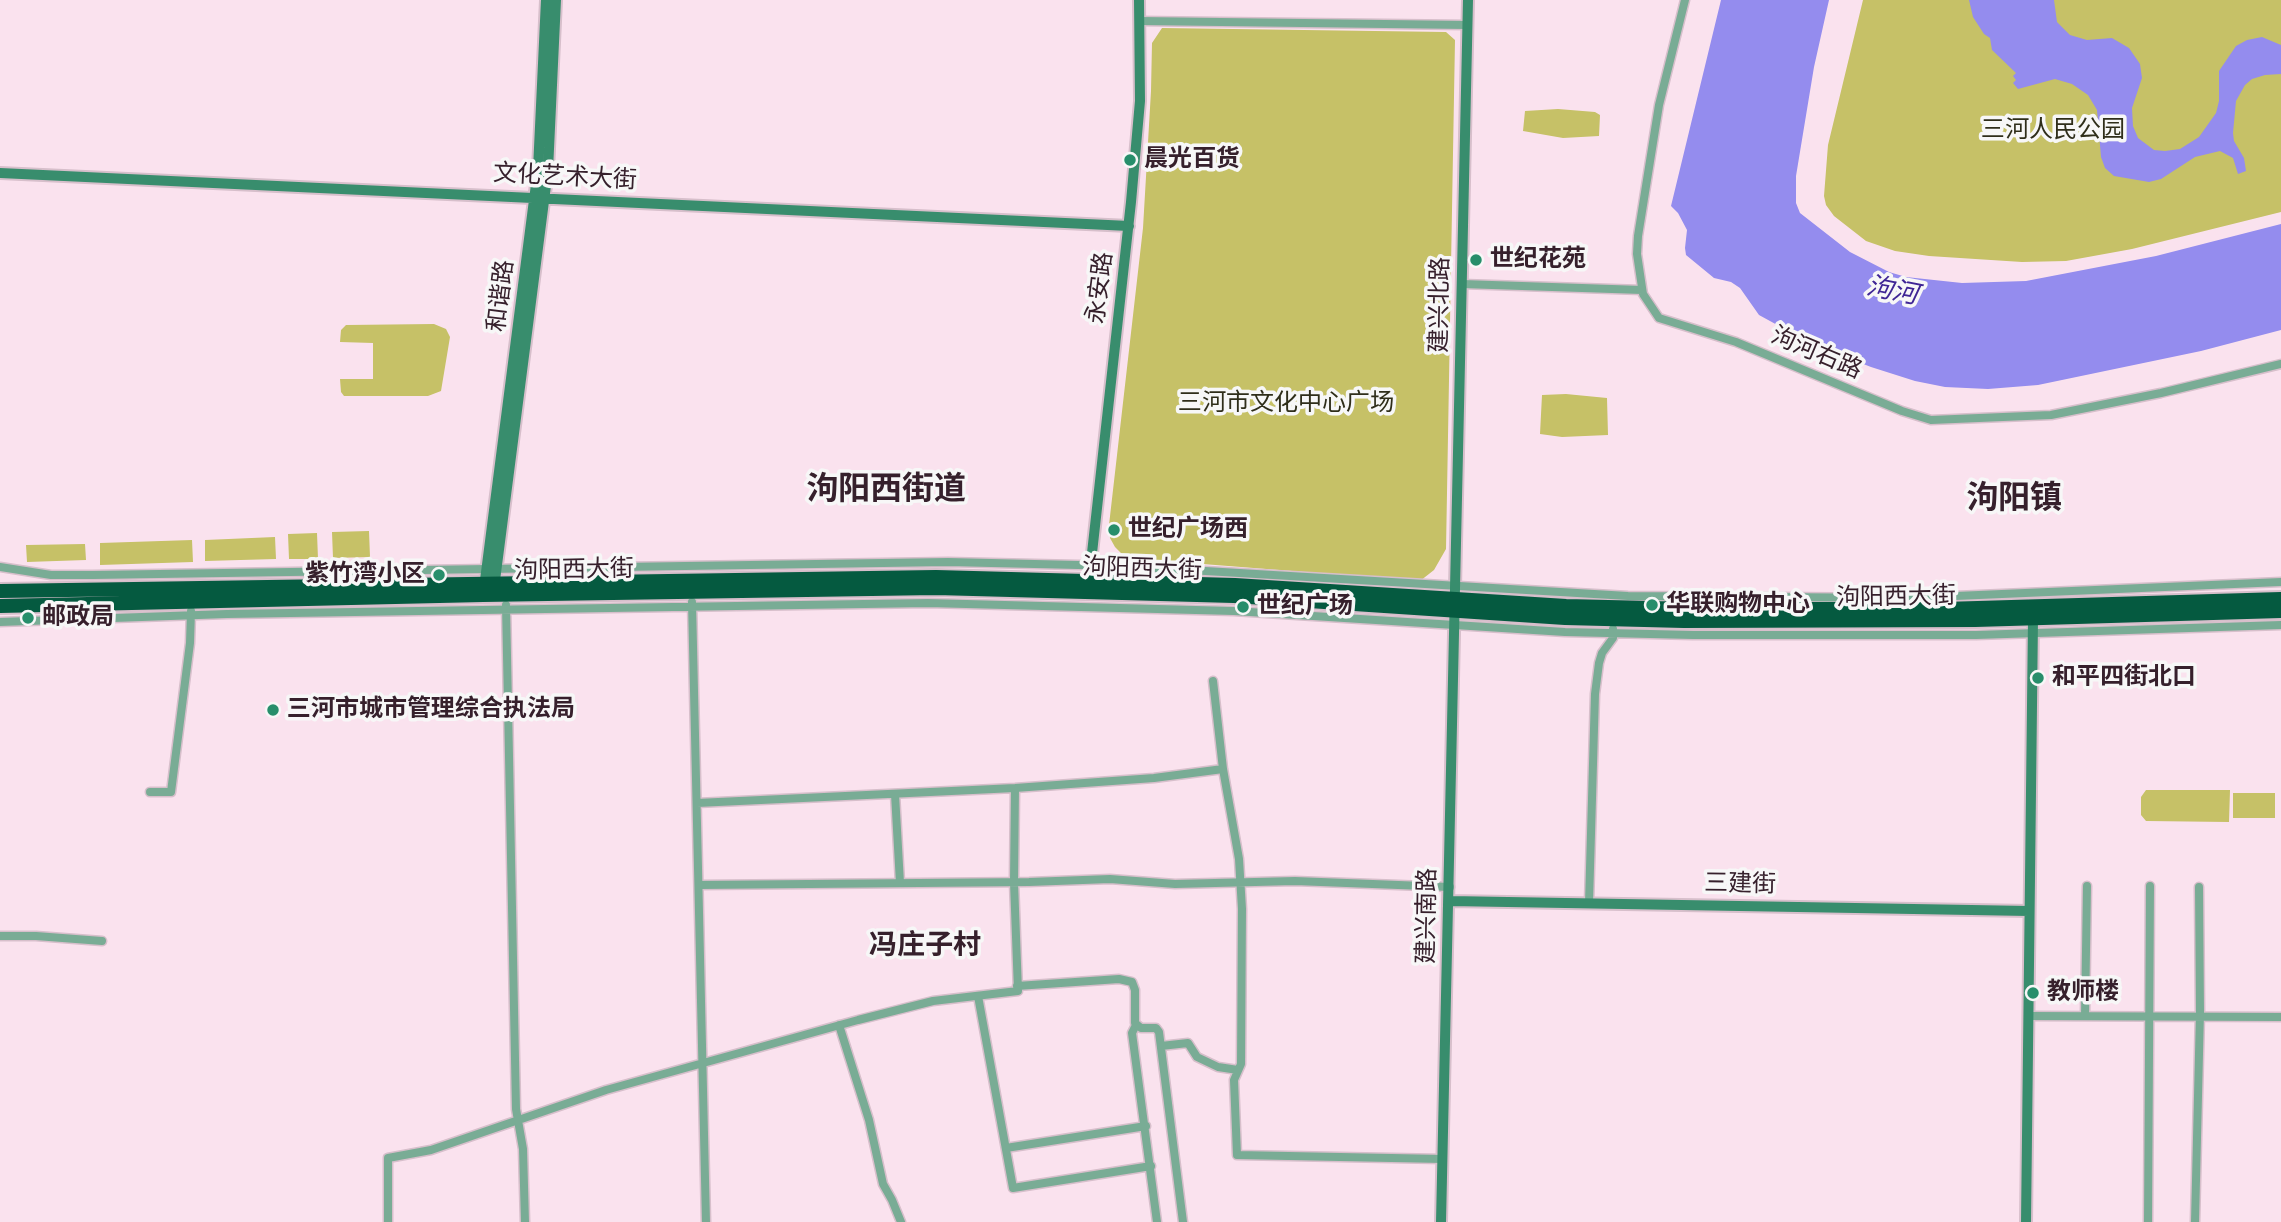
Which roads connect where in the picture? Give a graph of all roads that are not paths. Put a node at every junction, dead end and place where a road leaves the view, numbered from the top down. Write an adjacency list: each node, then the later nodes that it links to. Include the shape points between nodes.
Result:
1 (546, 0): 9 (street, 和谐路)
2 (556, 0): 9 (street, 和谐路)
3 (1139, 0): 6 (street, 永安路)
4 (1468, 0): 7 (street, 建兴北路)
5 (1685, 0): 12 (street, 泃河右路, via 1659,105 1642,206 1637,254)
6 (1139, 20): 7 (street); 10 (street, 永安路, via 1140,101)
7 (1467, 25): 11 (street, 建兴北路)
8 (0, 173): 9 (street, 文化艺术大街)
9 (540, 198): 10 (street, 文化艺术大街); 17 (street, 和谐路)
10 (1129, 226): 15 (street, 永安路)
11 (1462, 284): 12 (street); 21 (street, 建兴北路)
12 (1642, 290): 13 (street, 泃河右路, via 1654,313 1668,322 1736,342 1931,420 2052,415)
13 (2281, 364)
14 (0, 567): 17 (street, via 51,575)
15 (1090, 573): 17 (highway, 泃阳西大街); 21 (highway, 泃阳西大街)
16 (2281, 582): 21 (street, via 1909,598 1628,596)
17 (494, 587): 18 (highway, 泃阳西大街); 19 (highway, 泃阳西大街); 23 (highway, 泃阳西大街); 23 (street); 60 (street)
18 (0, 591)
19 (692, 599): 21 (highway, 泃阳西大街, via 924,589); 34 (street)
20 (2281, 599): 21 (highway, 泃阳西大街, via 1829,611)
21 (1456, 605): 27 (highway, 泃阳西大街); 41 (street, 建兴南路)
22 (0, 606): 23 (highway, 泃阳西大街)
23 (191, 608): 25 (street); 32 (street, via 171,792)
24 (2281, 611): 28 (highway, 泃阳西大街)
25 (0, 622)
26 (2281, 625): 28 (street)
27 (1613, 626): 28 (highway, 泃阳西大街, via 1829,622); 44 (street, via 1613,638 1599,663 1595,694)
28 (2033, 626): 45 (street)
29 (1213, 681): 30 (street)
30 (1223, 769): 31 (street); 35 (street)
31 (1015, 789): 33 (street); 37 (street)
32 (150, 792)
33 (895, 794): 34 (street); 36 (street)
34 (697, 803): 38 (street)
35 (1240, 882): 37 (street, via 1110,879); 41 (street); 59 (street)
36 (900, 883): 37 (street); 38 (street)
37 (1014, 883): 48 (street)
38 (699, 885): 58 (street)
39 (2087, 886): 51 (street)
40 (2150, 886): 52 (street)
41 (1450, 887): 43 (street, 建兴南路)
42 (2199, 887): 53 (street)
43 (1450, 901): 44 (street, 三建街); 63 (street, 建兴南路)
44 (1589, 903): 45 (street, 三建街)
45 (2029, 911): 50 (street)
46 (0, 936): 47 (street)
47 (102, 942)
48 (1017, 986): 49 (street, via 1018,991); 56 (street, via 1130,980 1135,990)
49 (978, 996): 55 (street, via 933,1001); 62 (street)
50 (2028, 1016): 51 (street); 72 (street)
51 (2085, 1016): 52 (street)
52 (2149, 1016): 53 (street); 73 (street)
53 (2200, 1016): 54 (street); 74 (street)
54 (2281, 1017)
55 (839, 1025): 58 (street); 68 (street, via 869,1120 883,1184)
56 (1136, 1025): 57 (street, via 1158,1029); 61 (street, via 1132,1033)
57 (1161, 1045): 59 (street, via 1188,1043 1197,1057); 70 (street)
58 (702, 1063): 60 (street); 67 (street)
59 (1238, 1070): 63 (street, via 1234,1080 1237,1155)
60 (518, 1121): 65 (street, via 431,1150 388,1158); 66 (street)
61 (1146, 1126): 62 (street); 64 (street)
62 (1006, 1148): 64 (street, via 1013,1188)
63 (1443, 1159): 71 (street, 建兴南路)
64 (1151, 1166): 69 (street)
65 (388, 1222)
66 (525, 1222)
67 (706, 1222)
68 (901, 1222)
69 (1157, 1222)
70 (1183, 1222)
71 (1441, 1222)
72 (2026, 1222)
73 (2148, 1222)
74 (2195, 1222)

